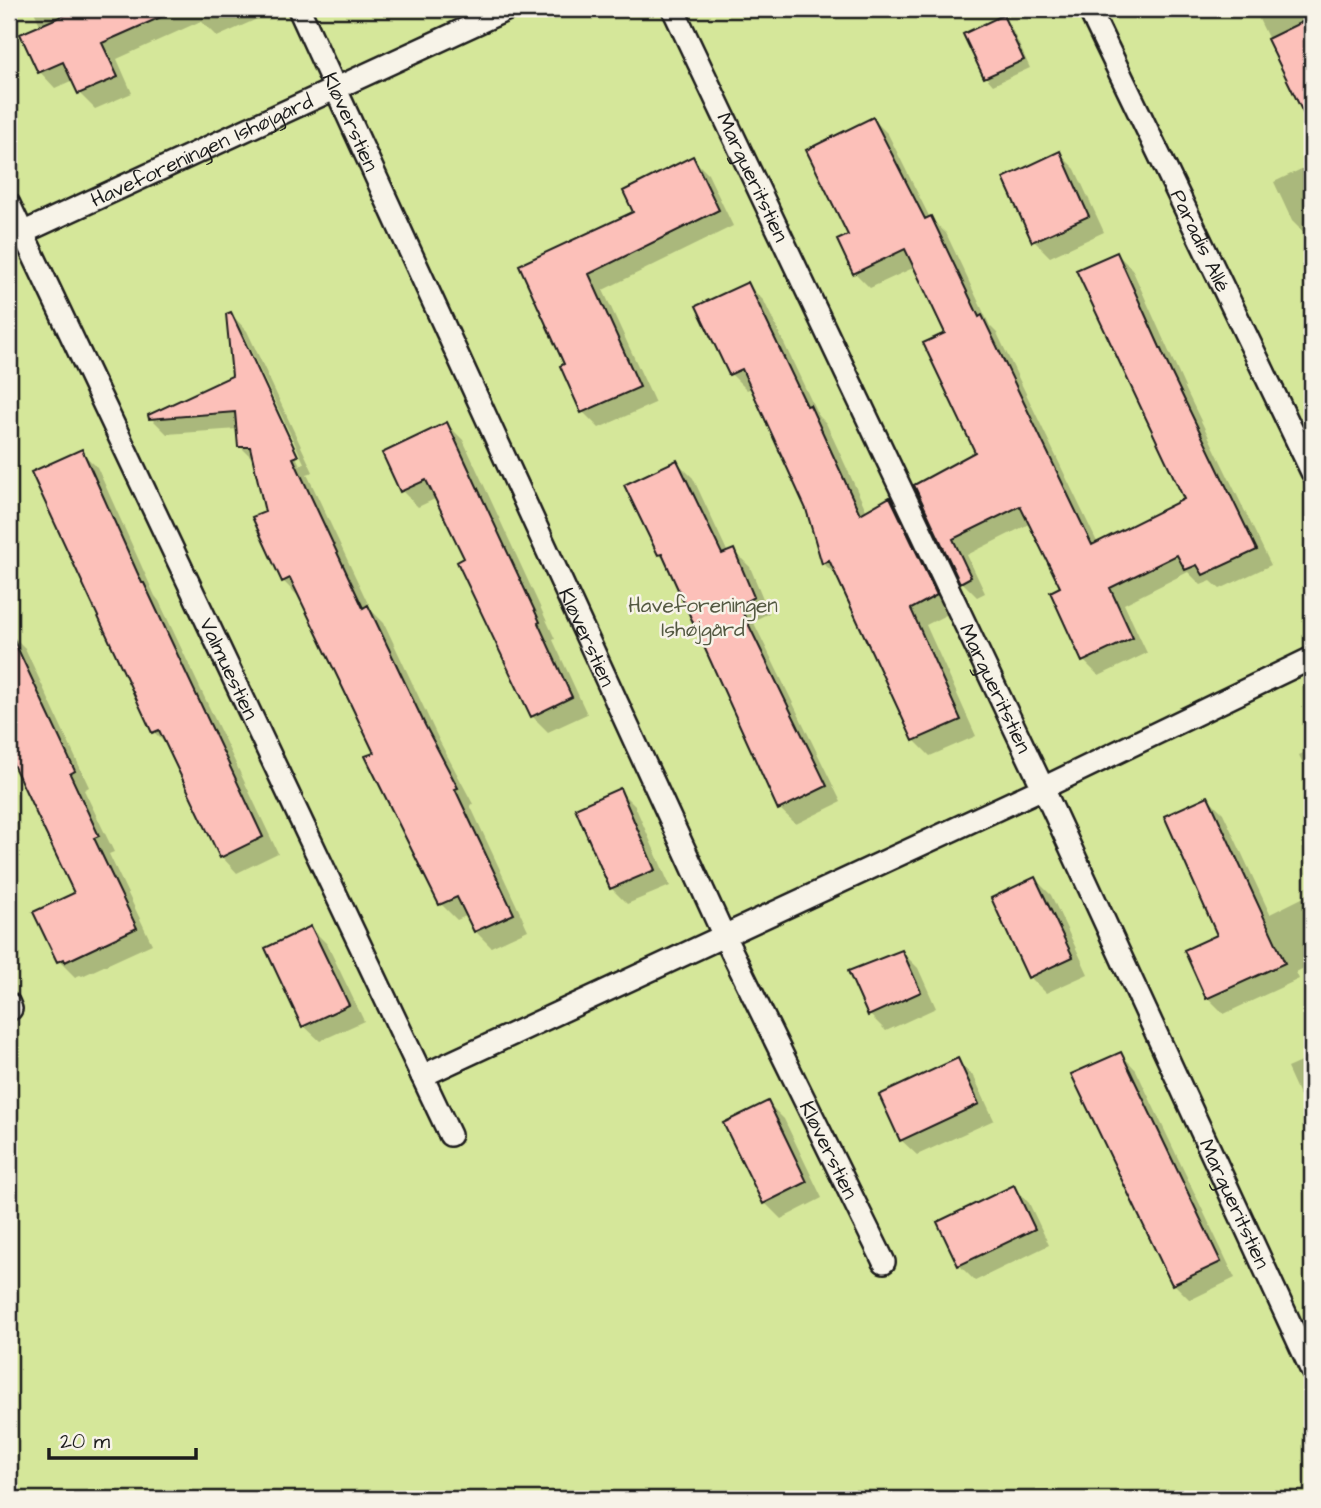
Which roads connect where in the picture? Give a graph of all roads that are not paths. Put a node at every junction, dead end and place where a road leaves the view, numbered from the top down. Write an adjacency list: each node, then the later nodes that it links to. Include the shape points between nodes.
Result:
1 (299, 9): 5 (lane, Kløverstien)
2 (508, 9): 5 (lane, Haveforeningen Ishøjgård)
3 (673, 9): 10 (lane, Margueritstien)
4 (1089, 9): 8 (lane, Paradis Allé)
5 (337, 88): 7 (lane, Haveforeningen Ishøjgård); 11 (lane, Kløverstien)
6 (9, 204): 7 (lane, Valmuestien)
7 (15, 236): 12 (lane, Valmuestien)
8 (1312, 472)
9 (1312, 658): 10 (lane)
10 (1043, 788): 11 (lane); 15 (lane, Margueritstien)
11 (724, 936): 12 (lane); 14 (lane, Kløverstien)
12 (422, 1076): 13 (lane, Valmuestien)
13 (450, 1135)
14 (884, 1262)
15 (1312, 1371)

